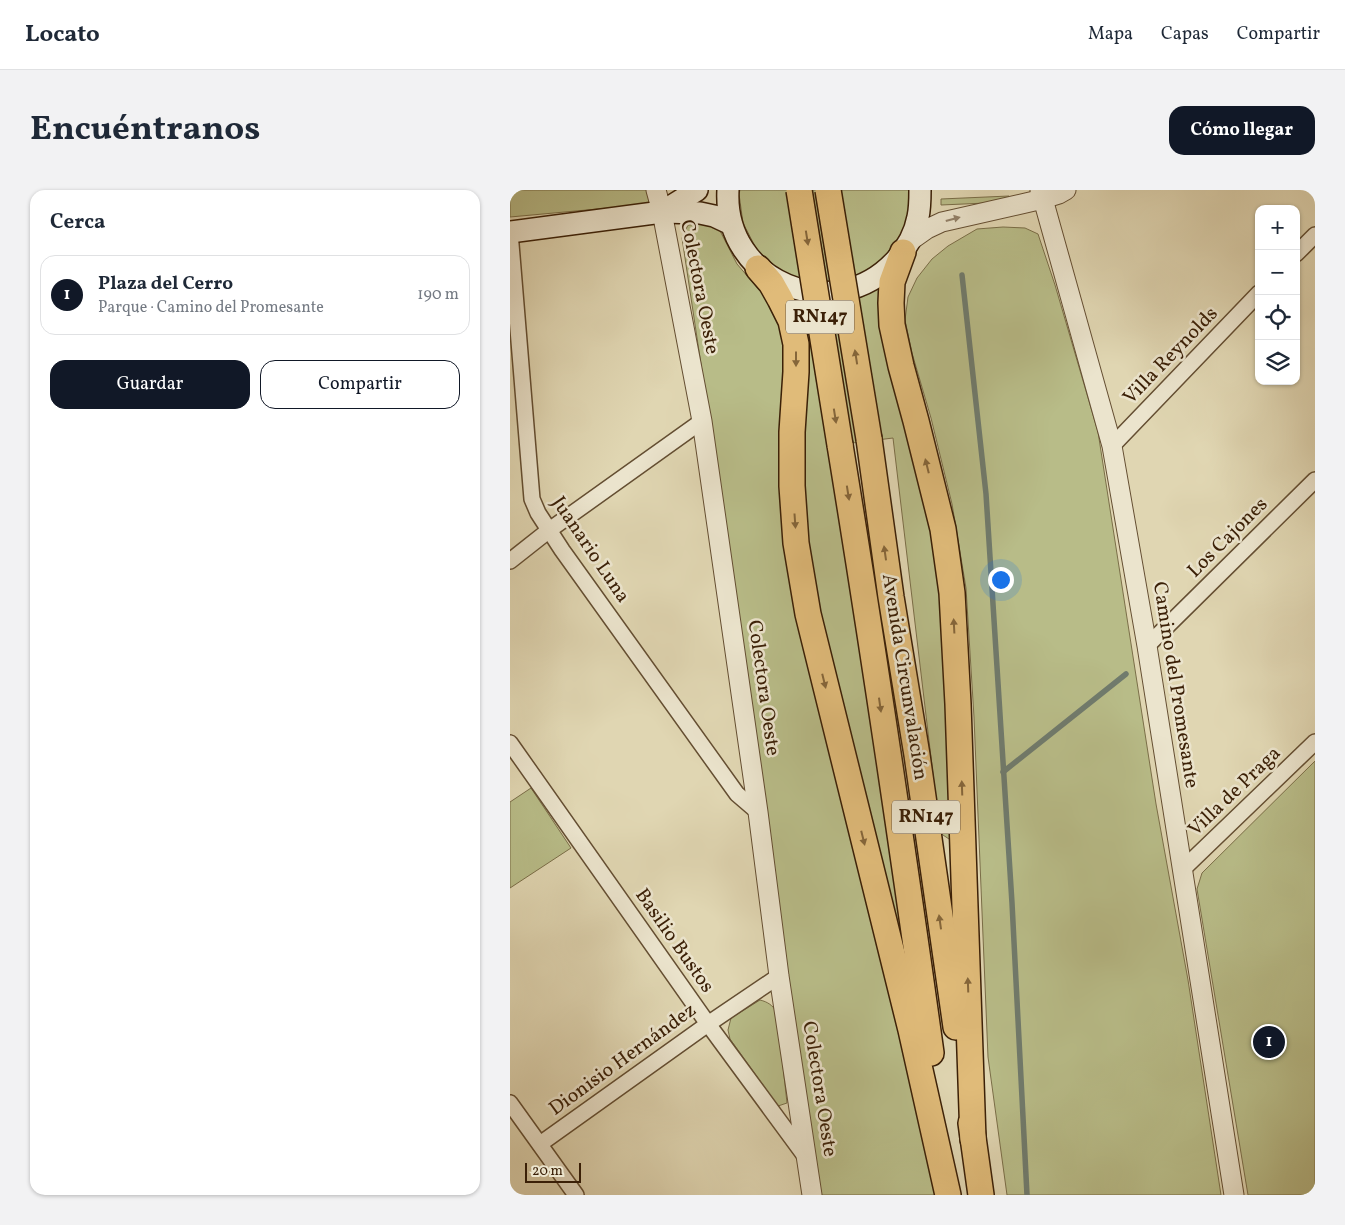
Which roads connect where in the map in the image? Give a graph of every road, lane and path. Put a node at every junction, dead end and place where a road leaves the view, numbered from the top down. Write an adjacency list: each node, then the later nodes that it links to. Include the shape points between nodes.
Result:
1 (656, 190): 9 (street, Colectora Oeste)
2 (697, 190): 9 (main road)
3 (728, 190): 10 (main road)
4 (799, 190): 35 (highway, Avenida Circunvalación / RN147, one-way to 35, bridge, via 866,603)
5 (828, 190): 30 (highway, Avenida Circunvalación / RN147, one-way to 5, bridge, via 870,439)
6 (920, 190): 13 (main road, via 918,216)
7 (1066, 190): 8 (street, via 1059,194)
8 (1042, 194): 13 (street, one-way to 8, via 942,222); 18 (street, Camino del Promesante)
9 (662, 212): 10 (main road, via 700,213); 11 (main road); 17 (street, Colectora Oeste)
10 (731, 224): 15 (main road, via 737,240)
11 (510, 232): 20 (street, Juanario Luna, via 532,499)
12 (1315, 235): 14 (street)
13 (906, 246): 15 (main road, via 887,269 868,282 846,290 823,293 799,290); 30 (highway, one-way to 13, via 952,593 943,529 892,325 892,282)
14 (1300, 250)
15 (758, 268): 35 (highway, one-way to 35, via 771,283 791,321 796,344 792,486 796,543 808,614)
16 (1257, 295): 18 (street, Villa Reynolds)
17 (702, 421): 20 (street); 25 (street, Colectora Oeste)
18 (1112, 446): 22 (street, Camino del Promesante)
19 (1315, 480): 22 (street, Los Cajones)
20 (548, 531): 21 (street); 25 (street, Juanario Luna, via 737,794)
21 (510, 561)
22 (1147, 646): 26 (street, Camino del Promesante)
23 (1315, 742): 26 (street, Villa de Praga)
24 (510, 743): 28 (street, Basilio Bustos)
25 (758, 812): 27 (street, Colectora Oeste)
26 (1182, 870): 37 (street, Camino del Promesante)
27 (779, 976): 28 (street, Dionisio Hernández); 32 (street, Colectora Oeste)
28 (708, 1024): 31 (street, Dionisio Hernández); 32 (street, Basilio Bustos)
29 (510, 1103): 31 (street)
30 (973, 1139): 36 (highway, Avenida Circunvalación / RN147)
31 (540, 1144): 33 (street)
32 (808, 1159): 34 (street, Colectora Oeste)
33 (576, 1195)
34 (812, 1195)
35 (949, 1195)
36 (981, 1195)
37 (1234, 1195)

